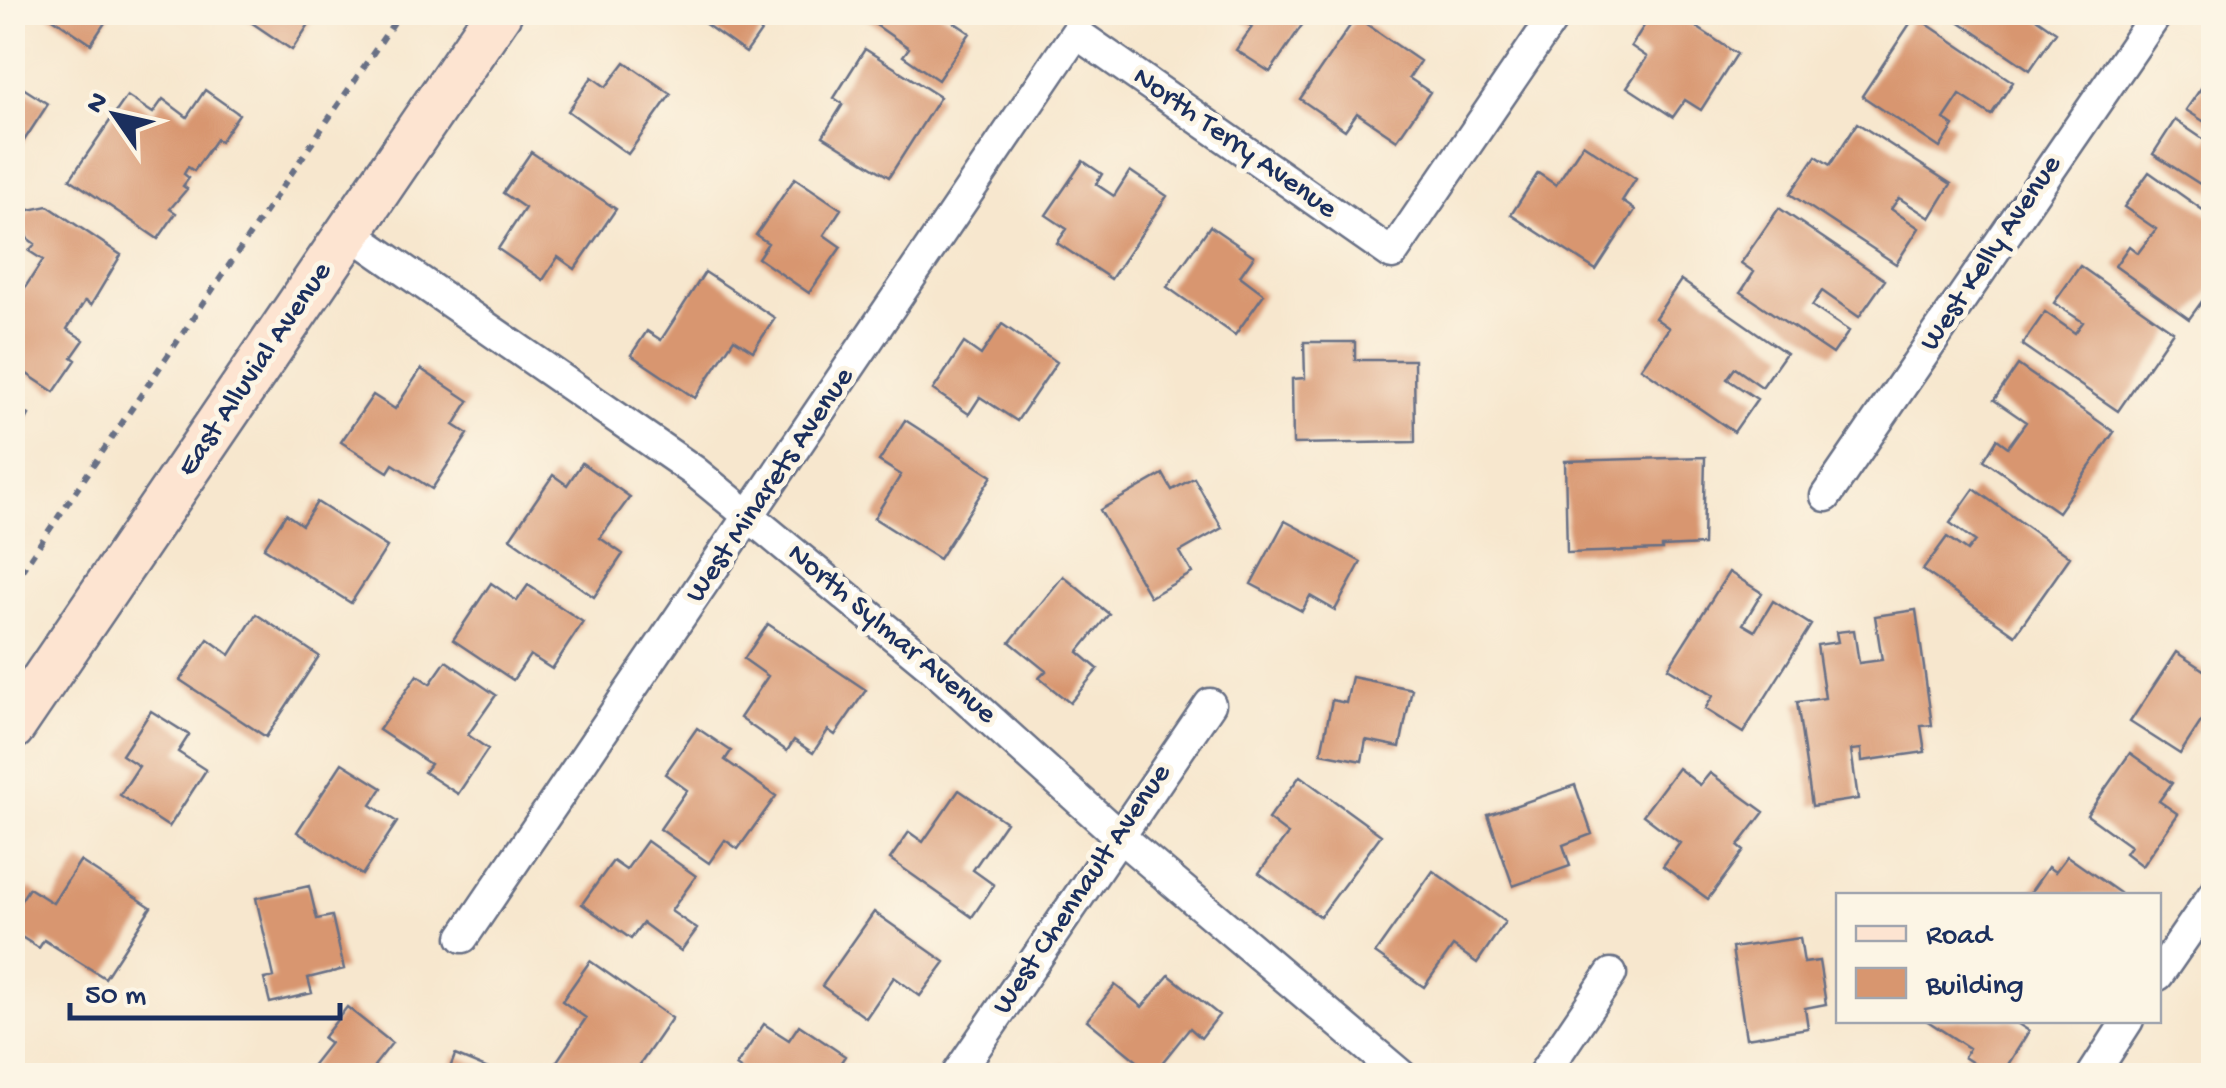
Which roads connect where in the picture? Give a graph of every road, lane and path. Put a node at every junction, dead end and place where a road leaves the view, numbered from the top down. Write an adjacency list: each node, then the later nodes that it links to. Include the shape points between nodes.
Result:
1 (402, 12): 9 (path)
2 (499, 12): 6 (street, East Alluvial Avenue)
3 (1557, 12): 5 (street, North Terry Avenue, via 1392,254)
4 (2158, 12): 7 (street, West Kelly Avenue)
5 (1076, 33): 8 (street, West Minarets Avenue)
6 (349, 232): 8 (street, North Sylmar Avenue); 10 (street, East Alluvial Avenue)
7 (1826, 496)
8 (750, 517): 12 (street, North Sylmar Avenue, via 932,667); 14 (street, West Minarets Avenue)
9 (12, 585)
10 (19, 703)
11 (1210, 704): 12 (street, West Chennault Avenue)
12 (1119, 836): 18 (street, West Chennault Avenue); 19 (street, North Sylmar Avenue)
13 (2214, 894): 15 (street)
14 (463, 937)
15 (2161, 972)
16 (1610, 974): 20 (street)
17 (2126, 1023): 21 (street)
18 (956, 1076)
19 (1402, 1076)
20 (1542, 1076)
21 (2092, 1076)

